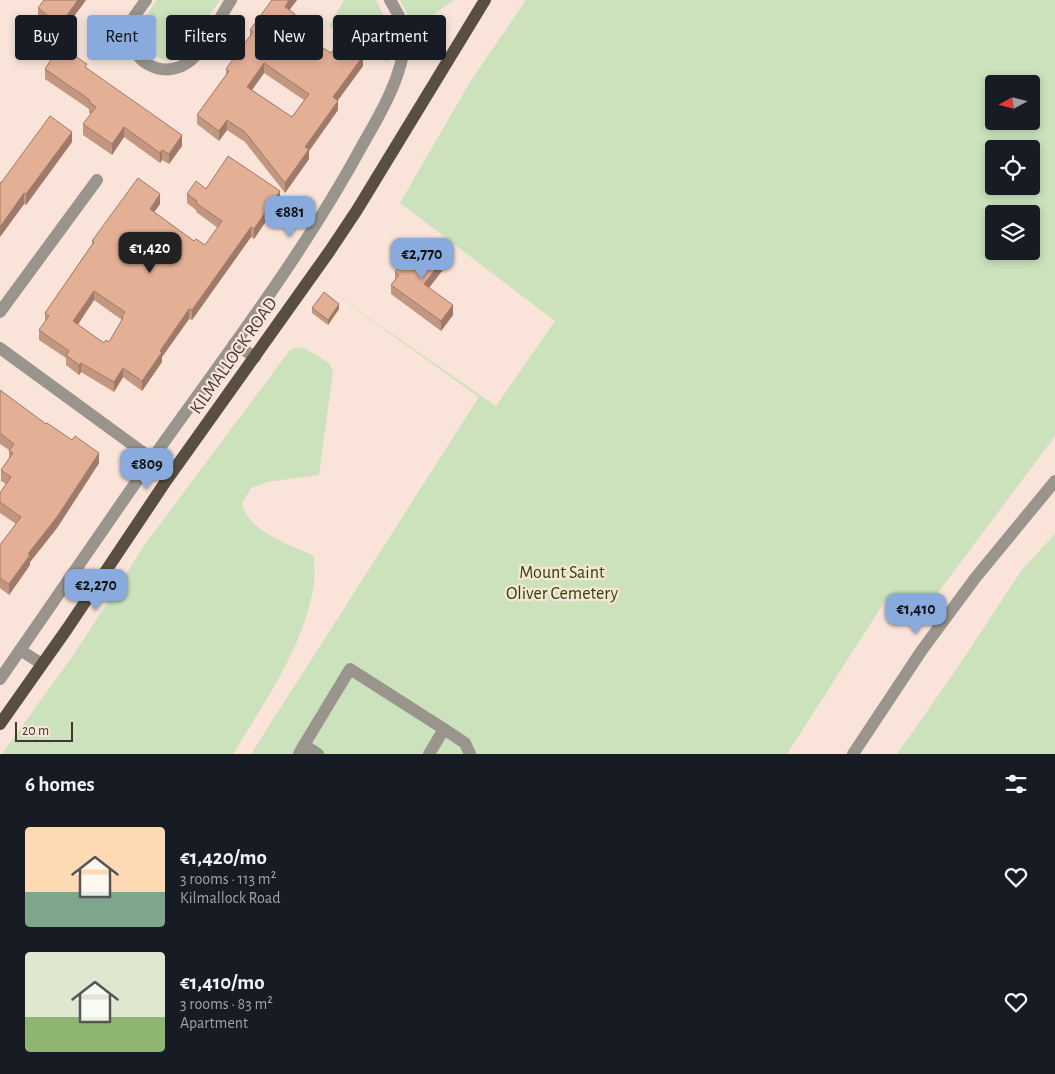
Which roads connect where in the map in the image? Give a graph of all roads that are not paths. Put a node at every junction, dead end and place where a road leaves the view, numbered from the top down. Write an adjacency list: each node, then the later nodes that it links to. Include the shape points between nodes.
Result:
1 (146, 0): 2 (street, via 132,20 131,39 134,50 146,64 162,70 185,65 195,57)
2 (231, 0)
3 (390, 0): 7 (street, via 405,39 398,72 387,100 348,171)
4 (485, 0): 9 (main road, KILMALLOCK ROAD, via 357,210)
5 (97, 180): 6 (street)
6 (0, 312)
7 (234, 344): 9 (street); 10 (street)
8 (0, 348): 10 (street)
9 (255, 357): 13 (main road, KILMALLOCK ROAD)
10 (152, 459): 12 (street)
11 (1055, 480): 21 (street, via 922,650)
12 (20, 650): 13 (street); 14 (street)
13 (42, 664): 15 (main road, KILMALLOCK ROAD)
14 (0, 679)
15 (0, 724)
16 (444, 729): 17 (street, via 350,669); 19 (street); 20 (street, via 465,743)
17 (301, 750): 18 (street)
18 (318, 754)
19 (429, 754)
20 (470, 754)
21 (854, 754)

